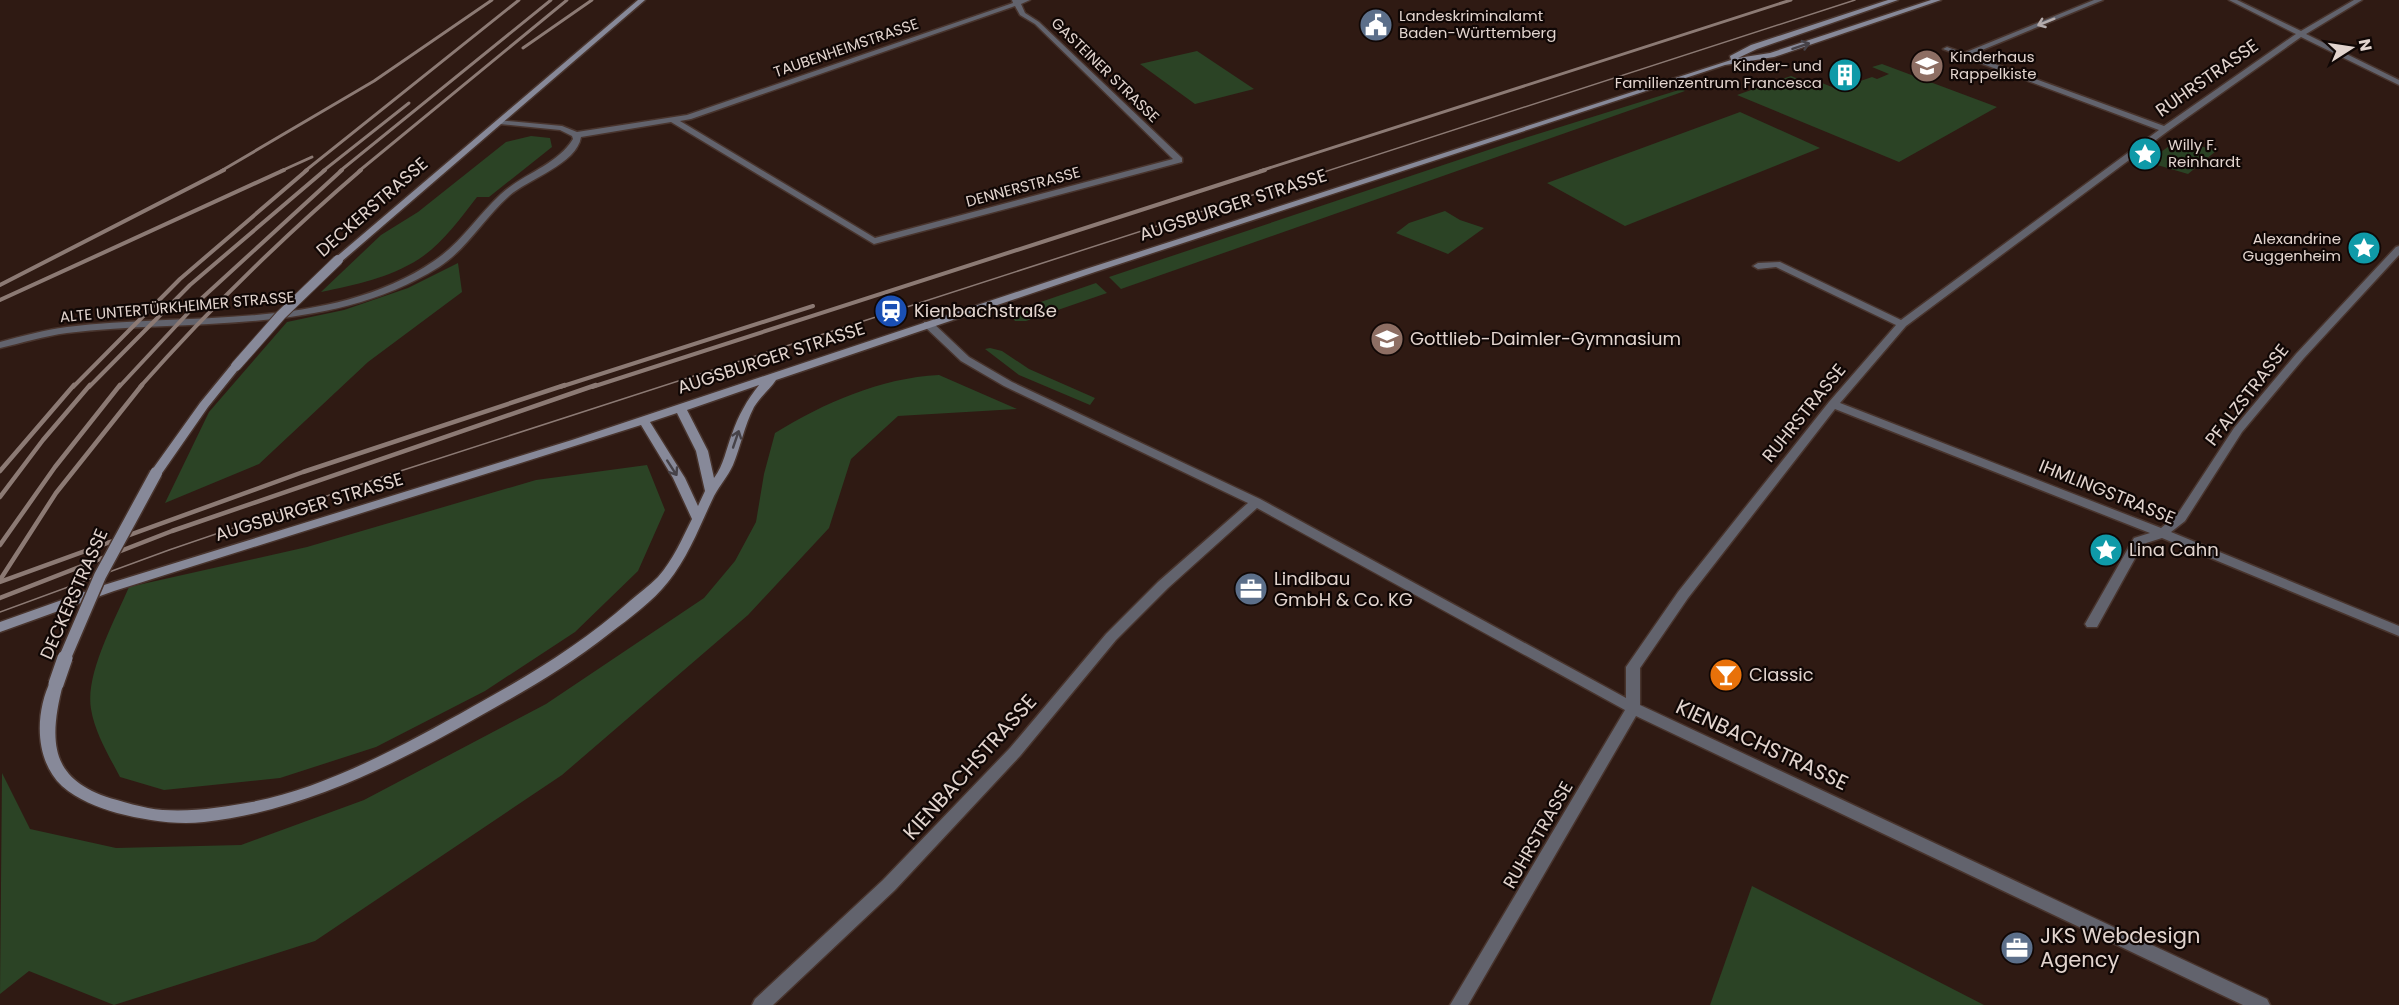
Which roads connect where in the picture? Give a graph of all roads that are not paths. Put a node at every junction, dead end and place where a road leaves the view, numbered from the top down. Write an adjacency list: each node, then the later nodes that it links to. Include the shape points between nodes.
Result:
1 (642, 0): 15 (main road, DECKERSTRASSE)
2 (1027, 0): 8 (street, TAUBENHEIMSTRASSE)
3 (1895, 0): 12 (main road, AUGSBURGER STRASSE, via 1754,47)
4 (1938, 0): 12 (main road, AUGSBURGER STRASSE, one-way to 4, via 1771,55)
5 (2100, 0): 11 (street, one-way to 11)
6 (2232, 0): 9 (street)
7 (2359, 0): 9 (street, RUHRSTRASSE)
8 (1015, 2): 14 (street, TAUBENHEIMSTRASSE); 18 (street, GASTEINER STRASSE, via 1022,14 1037,23)
9 (2301, 34): 13 (street); 16 (street, RUHRSTRASSE)
10 (1947, 49): 11 (street)
11 (1964, 55): 16 (street)
12 (1724, 63): 21 (main road, AUGSBURGER STRASSE)
13 (2399, 83)
14 (673, 120): 17 (street); 18 (street, DENNERSTRASSE, via 874,241)
15 (500, 122): 17 (street, via 562,128); 30 (main road, DECKERSTRASSE, bridge, via 338,260 281,315 190,423 156,473 100,573 78,622 56,684 46,728 48,752 56,770 91,798 130,811 175,816 214,814 283,800 346,779 513,691 620,619 663,580 688,545)
16 (2165, 129): 22 (street, RUHRSTRASSE)
17 (576, 135): 23 (street, ALTE UNTERTÜRKHEIMER STRASSE, via 569,152 505,195 452,253 411,278 366,296 303,312 65,330)
18 (1179, 160)
19 (2399, 249): 31 (street, PFALZSTRASSE, via 2238,430 2181,518)
20 (1758, 266): 22 (street, via 1777,264)
21 (928, 324): 24 (main road, AUGSBURGER STRASSE); 29 (street, KIENBACHSTRASSE, via 965,359 1008,384)
22 (1902, 324): 25 (street, RUHRSTRASSE)
23 (0, 345)
24 (776, 375): 26 (main road, AUGSBURGER STRASSE); 28 (main road, DECKERSTRASSE, one-way to 24, via 727,466 749,404)
25 (1833, 404): 31 (street, IHMLINGSTRASSE); 35 (street, RUHRSTRASSE, via 1683,595 1633,667)
26 (680, 407): 27 (main road, AUGSBURGER STRASSE); 28 (main road, via 702,451)
27 (643, 419): 30 (main road, one-way to 30, via 679,478); 33 (main road, AUGSBURGER STRASSE, via 109,588)
28 (711, 491): 30 (main road, DECKERSTRASSE)
29 (1256, 502): 35 (street, KIENBACHSTRASSE); 36 (street, KIENBACHSTRASSE, via 1163,585 1119,630 1015,752 889,885)
30 (698, 519)
31 (2162, 533): 32 (street, PFALZSTRASSE, via 2138,541); 34 (street, IHMLINGSTRASSE)
32 (2092, 624)
33 (0, 627)
34 (2399, 631)
35 (1633, 708): 37 (street, RUHRSTRASSE); 38 (street, KIENBACHSTRASSE)
36 (760, 1005)
37 (1459, 1005)
38 (2260, 1005)

